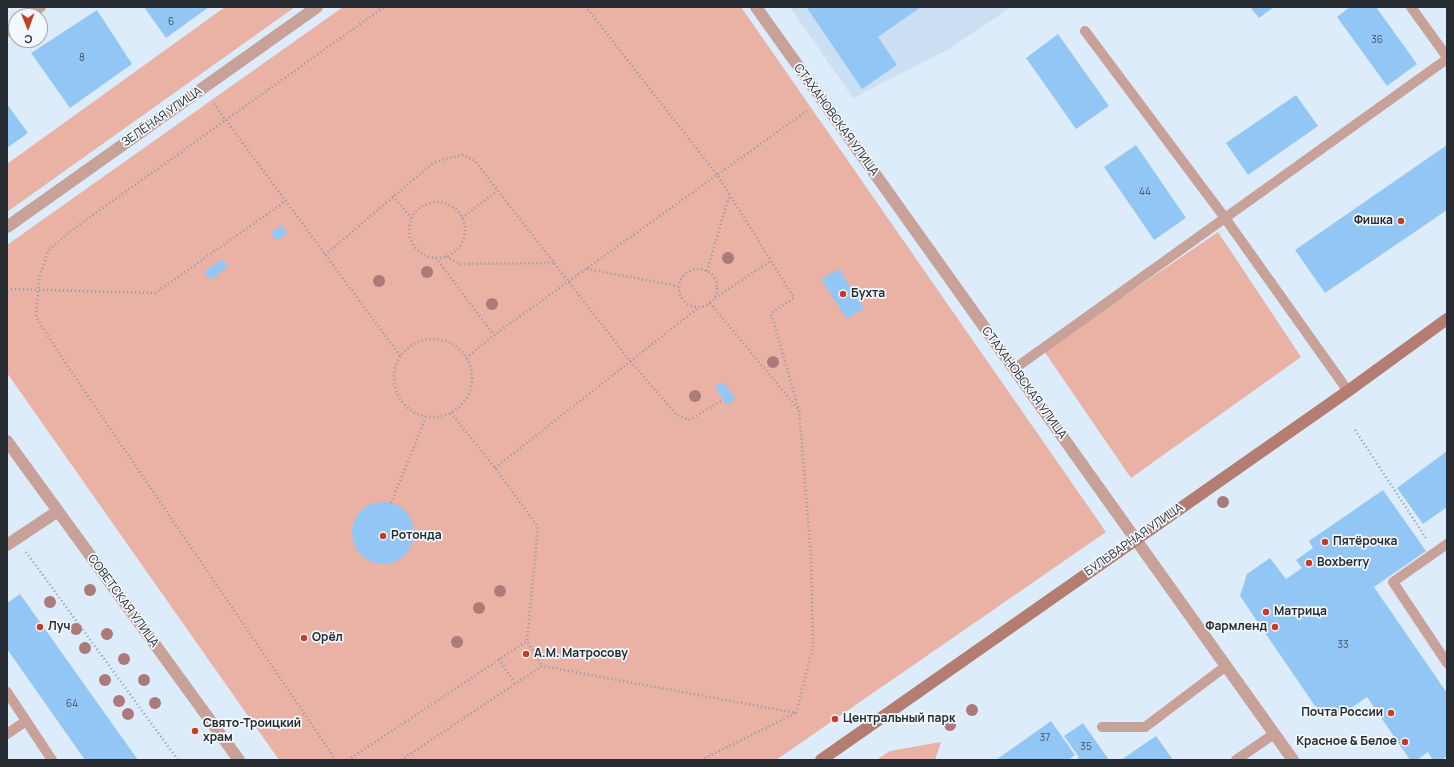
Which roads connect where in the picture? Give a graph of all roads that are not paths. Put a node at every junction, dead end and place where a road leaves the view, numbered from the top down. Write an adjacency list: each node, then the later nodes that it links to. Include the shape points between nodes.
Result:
1 (317, 7): 7 (street, ЗЕЛЁНАЯ УЛИЦА)
2 (756, 7): 9 (street, СТАХАНОВСКАЯ УЛИЦА)
3 (1411, 7): 5 (lane)
4 (1085, 31): 6 (lane)
5 (1447, 58): 6 (lane)
6 (1225, 218): 9 (lane); 10 (lane)
7 (7, 227)
8 (1447, 319): 10 (main road, БУЛЬВАРНАЯ УЛИЦА)
9 (1014, 369): 13 (street, СТАХАНОВСКАЯ УЛИЦА)
10 (1348, 390): 13 (main road, БУЛЬВАРНАЯ УЛИЦА)
11 (7, 441): 12 (street, СОВЕТСКАЯ УЛИЦА)
12 (58, 511): 14 (street); 24 (street, СОВЕТСКАЯ УЛИЦА)
13 (1136, 538): 17 (street, СТАХАНОВСКАЯ УЛИЦА); 25 (main road, БУЛЬВАРНАЯ УЛИЦА)
14 (12, 542)
15 (1447, 544): 16 (lane, via 1393,582)
16 (1447, 663)
17 (1226, 666): 20 (lane, via 1145,727); 22 (street, СТАХАНОВСКАЯ УЛИЦА)
18 (7, 692): 19 (lane)
19 (26, 721): 21 (lane); 23 (lane)
20 (1102, 727)
21 (7, 734)
22 (1274, 734): 26 (lane); 27 (street, СТАХАНОВСКАЯ УЛИЦА)
23 (52, 760)
24 (239, 760)
25 (821, 760)
26 (1236, 760)
27 (1293, 760)

